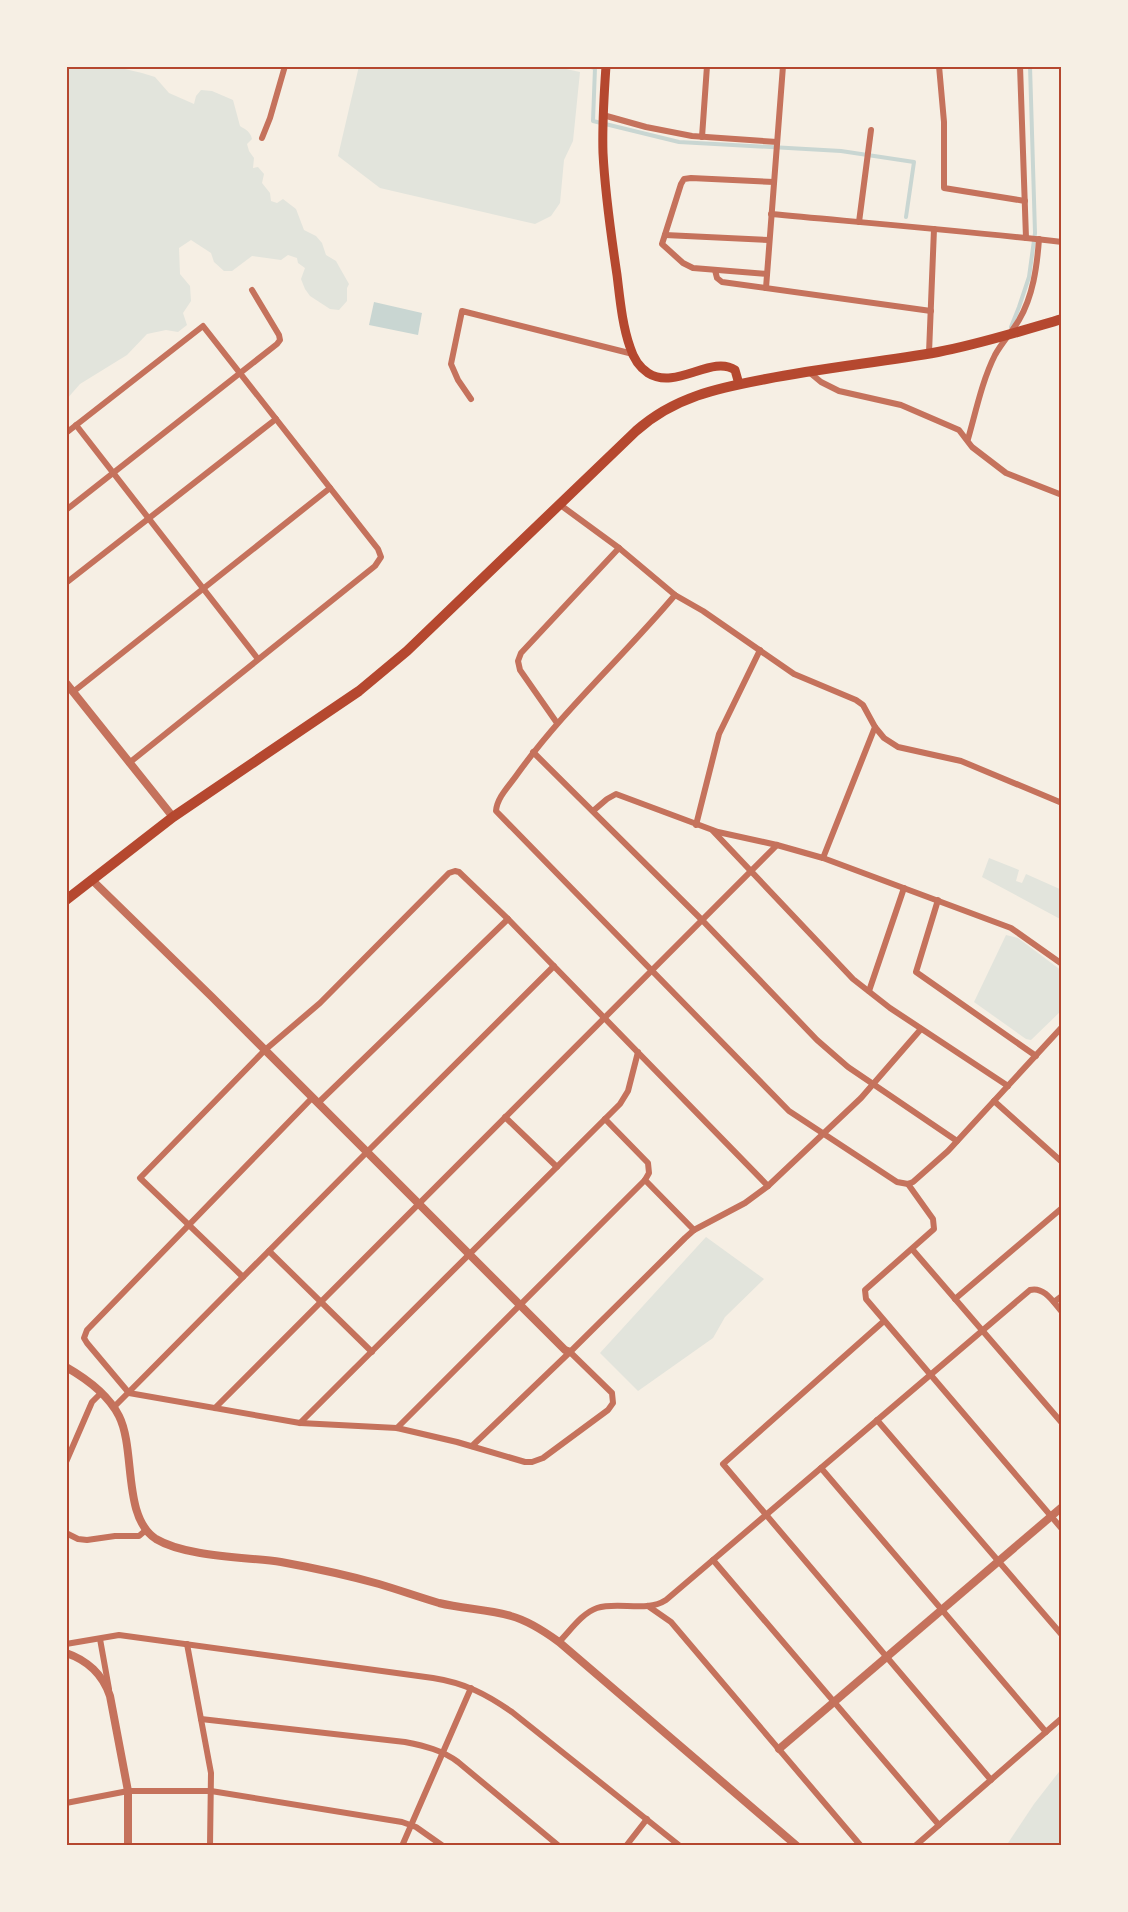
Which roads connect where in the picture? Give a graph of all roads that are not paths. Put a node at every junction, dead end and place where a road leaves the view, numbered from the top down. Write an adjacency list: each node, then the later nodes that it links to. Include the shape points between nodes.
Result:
1 (285, 66): 10 (street)
2 (606, 66): 7 (main road)
3 (707, 66): 9 (street)
4 (783, 66): 11 (street)
5 (939, 66): 13 (street, via 944,188)
6 (1020, 66): 13 (street)
7 (603, 115): 9 (street); 30 (main road, via 604,171 614,253 621,307)
8 (871, 130): 15 (street)
9 (702, 137): 11 (street)
10 (262, 138)
11 (777, 142): 12 (street)
12 (774, 182): 14 (street); 17 (street, via 684,179)
13 (1024, 201): 18 (street)
14 (771, 214): 15 (street); 20 (street)
15 (859, 222): 16 (street)
16 (934, 229): 18 (street); 26 (street)
17 (665, 235): 20 (street); 22 (street, via 662,245 683,263)
18 (1026, 238): 19 (street)
19 (1039, 239): 21 (street); 28 (street, via 1032,288)
20 (770, 240): 23 (street)
21 (1062, 242)
22 (715, 270): 23 (street); 24 (street, via 722,282)
23 (767, 274): 24 (street)
24 (766, 288): 26 (street)
25 (252, 290): 32 (street, via 280,340)
26 (931, 311): 29 (street)
27 (1062, 319): 28 (highway)
28 (1009, 335): 29 (highway); 38 (street, via 989,370)
29 (929, 353): 31 (highway)
30 (633, 354): 33 (main road, via 646,371 658,377 675,378 727,366 735,370); 34 (street, via 462,311 451,364)
31 (808, 371): 33 (highway); 38 (street, via 839,391 891,402 926,415 959,430)
32 (240, 373): 35 (street); 36 (street, via 203,326); 39 (street)
33 (739, 384): 42 (highway, via 695,395 657,414)
34 (471, 399)
35 (276, 418): 40 (street); 44 (street)
36 (76, 425): 37 (street); 39 (street)
37 (66, 433)
38 (967, 440): 41 (street, via 1006,473)
39 (113, 473): 43 (street); 44 (street)
40 (330, 488): 47 (street); 50 (street, via 378,549 381,559)
41 (1062, 495)
42 (559, 504): 45 (street); 59 (highway, via 375,678)
43 (66, 510)
44 (148, 519): 46 (street); 47 (street)
45 (619, 548): 48 (street); 53 (street, via 521,653 518,661)
46 (66, 583)
47 (203, 588): 50 (street); 52 (street)
48 (675, 596): 49 (street); 53 (street)
49 (760, 650): 54 (street, via 802,678 860,702); 60 (street, via 719,734)
50 (258, 659): 56 (street)
51 (66, 683): 52 (street)
52 (73, 692): 56 (street)
53 (556, 723): 55 (street)
54 (875, 728): 57 (street, via 898,747 961,761); 63 (street)
55 (533, 752): 58 (street); 73 (street, via 499,799 496,811)
56 (129, 763): 59 (street)
57 (1062, 803)
58 (593, 811): 60 (street, via 616,794); 70 (street)
59 (173, 817): 65 (highway)
60 (696, 825): 61 (street)
61 (712, 830): 62 (street); 64 (street)
62 (777, 845): 63 (street); 64 (street)
63 (823, 858): 66 (street)
64 (751, 872): 70 (street); 74 (street)
65 (92, 880): 67 (highway); 78 (street)
66 (904, 888): 68 (street); 74 (street)
67 (66, 900)
68 (938, 900): 71 (street, via 1011,928); 80 (street, via 916,972)
69 (508, 919): 72 (street); 78 (street, via 459,872 449,873 320,1003); 83 (street)
70 (702, 920): 73 (street); 81 (street, via 817,1040)
71 (1062, 964)
72 (554, 966): 75 (street); 89 (street)
73 (652, 971): 75 (street); 87 (street, via 789,1110)
74 (869, 991): 77 (street)
75 (604, 1018): 79 (street); 85 (street)
76 (1062, 1027): 80 (street)
77 (921, 1029): 81 (street); 82 (street)
78 (265, 1050): 83 (street); 97 (street, via 141,1178)
79 (638, 1053): 86 (street, via 625,1098); 94 (street)
80 (1036, 1056): 82 (street)
81 (873, 1084): 87 (street); 88 (street)
82 (1008, 1086): 84 (street)
83 (315, 1100): 89 (street); 97 (street)
84 (994, 1101): 88 (street); 90 (street)
85 (506, 1118): 91 (street); 95 (street)
86 (605, 1119): 91 (street); 92 (street, via 648,1163)
87 (824, 1134): 93 (street, via 897,1182); 94 (street)
88 (957, 1141): 93 (street)
89 (367, 1152): 95 (street); 100 (street)
90 (1062, 1162)
91 (557, 1167): 101 (street)
92 (645, 1180): 98 (street); 107 (street)
93 (908, 1184): 99 (street, via 933,1219 934,1229)
94 (768, 1186): 98 (street)
95 (419, 1204): 101 (street); 105 (street)
96 (1062, 1208): 104 (street)
97 (189, 1224): 102 (street); 116 (street, via 85,1334 87,1343)
98 (694, 1230): 112 (street)
99 (912, 1249): 104 (street); 109 (street, via 865,1290 866,1299)
100 (269, 1251): 102 (street); 105 (street)
101 (470, 1254): 107 (street); 111 (street)
102 (243, 1277): 116 (street)
103 (1062, 1296): 106 (street)
104 (955, 1299): 110 (street)
105 (321, 1302): 111 (street); 118 (street)
106 (1054, 1302): 108 (street); 110 (street, via 1042,1291 1030,1290)
107 (521, 1304): 112 (street); 122 (street)
108 (1062, 1312)
109 (884, 1321): 114 (street); 127 (street, via 723,1464)
110 (982, 1331): 114 (street); 121 (street)
111 (372, 1352): 120 (street)
112 (570, 1352): 123 (street); 123 (street, via 612,1393 613,1403 608,1410 532,1462)
113 (66, 1367): 115 (street)
114 (930, 1375): 119 (street); 128 (street)
115 (101, 1393): 117 (street); 124 (street, via 92,1402)
116 (129, 1393): 117 (street); 118 (street)
117 (114, 1407): 130 (street, via 127,1436 136,1508)
118 (215, 1408): 120 (street)
119 (877, 1420): 125 (street); 133 (street)
120 (300, 1423): 122 (street)
121 (1062, 1423)
122 (397, 1428): 123 (street)
123 (472, 1446)
124 (66, 1462)
125 (821, 1468): 127 (street); 135 (street)
126 (1062, 1507): 128 (street)
127 (766, 1515): 132 (street); 142 (street)
128 (1051, 1516): 129 (street); 133 (street)
129 (1062, 1529)
130 (146, 1530): 131 (street, via 139,1536 87,1540); 138 (street, via 183,1549 306,1567 447,1605 510,1616 536,1626)
131 (67, 1535)
132 (713, 1560): 134 (street, via 666,1600); 144 (street)
133 (999, 1561): 135 (street); 136 (street)
134 (647, 1606): 138 (street, via 596,1609); 149 (street, via 671,1623)
135 (942, 1610): 142 (street); 148 (street)
136 (1062, 1635)
137 (99, 1639): 139 (street); 140 (street, via 119,1635); 145 (street)
138 (559, 1642): 165 (street)
139 (66, 1644)
140 (187, 1644): 143 (street, via 433,1678); 147 (street)
141 (66, 1653): 145 (street, via 98,1673 108,1690)
142 (887, 1657): 144 (street); 151 (street)
143 (471, 1688): 150 (street); 155 (street, via 512,1712)
144 (834, 1702): 149 (street); 157 (street)
145 (115, 1716): 152 (street)
146 (1062, 1718): 148 (street)
147 (201, 1719): 150 (street, via 405,1742); 153 (street)
148 (1046, 1732): 151 (street)
149 (779, 1749): 166 (street)
150 (443, 1752): 156 (street); 162 (street)
151 (991, 1780): 157 (street)
152 (128, 1791): 153 (street); 154 (street); 158 (street)
153 (211, 1791): 156 (street); 159 (street)
154 (66, 1803)
155 (647, 1819): 163 (street); 164 (street)
156 (412, 1825): 160 (street); 161 (street)
157 (939, 1825): 167 (street)
158 (128, 1846)
159 (210, 1846)
160 (402, 1846)
161 (443, 1846)
162 (559, 1846)
163 (626, 1846)
164 (680, 1846)
165 (797, 1846)
166 (861, 1846)
167 (915, 1846)

